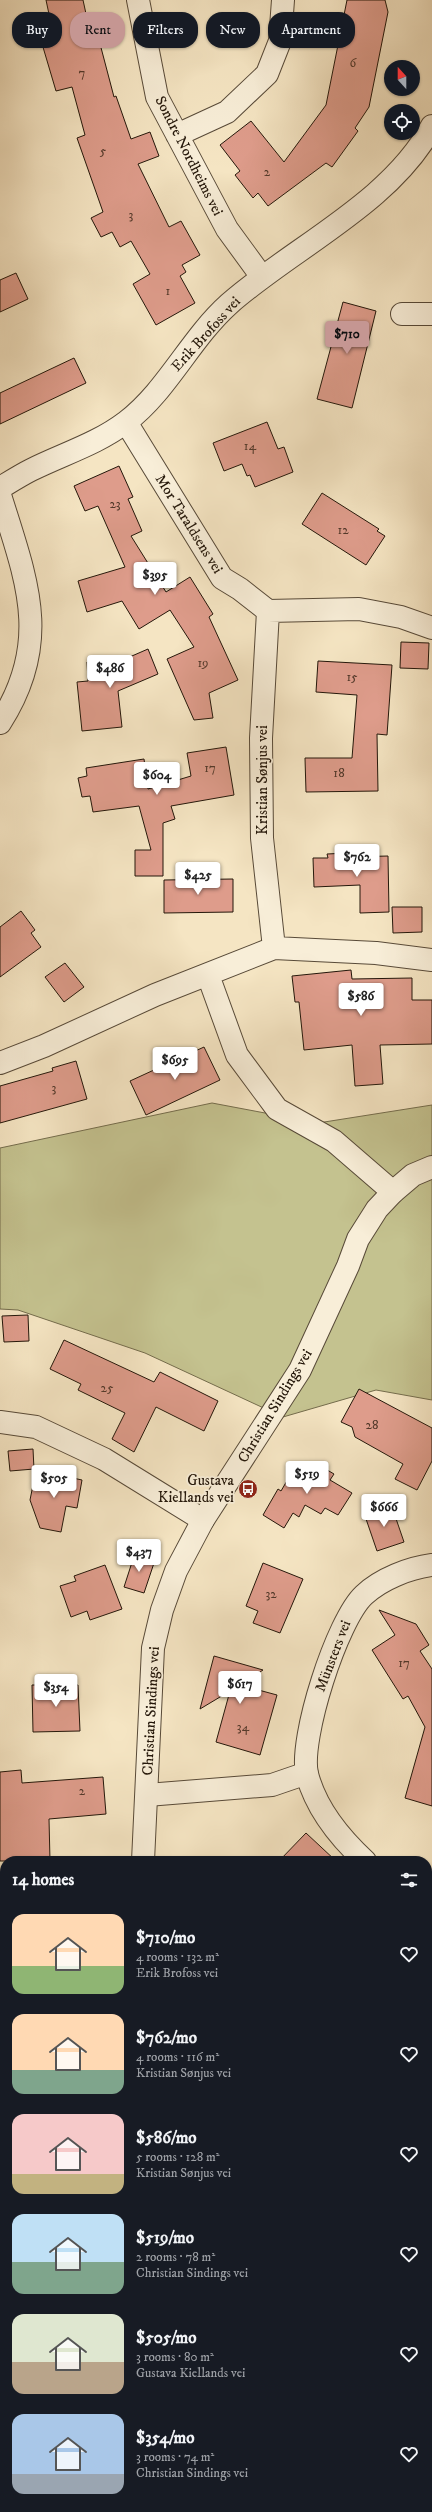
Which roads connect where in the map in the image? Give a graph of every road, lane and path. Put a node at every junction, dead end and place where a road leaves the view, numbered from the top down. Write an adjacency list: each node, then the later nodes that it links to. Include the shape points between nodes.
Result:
1 (138, 0): 4 (street, Sondre Nordheims vei, via 157,97)
2 (283, 0): 4 (street, via 280,41 267,74 227,112)
3 (431, 131): 5 (street, Erik Brofoss vei, via 410,159 380,188 316,240)
4 (177, 135): 5 (street, Sondre Nordheims vei, via 227,229)
5 (262, 277): 8 (street, Erik Brofoss vei, via 228,305 146,403)
6 (402, 314): 7 (street)
7 (432, 314)
8 (126, 422): 9 (street, Erik Brofoss vei, via 95,443 32,470); 11 (street, Mor Taraldsens vei, via 222,578)
9 (0, 488)
10 (0, 496): 13 (street, via 28,589 31,623 30,647 24,674)
11 (268, 611): 12 (street, via 359,609 401,617); 14 (street, Kristian Sønjus vei, via 261,738 262,838)
12 (432, 628)
13 (0, 723)
14 (274, 948): 15 (street, via 376,953); 16 (street)
15 (432, 960)
16 (208, 976): 17 (street, via 155,995 44,1046); 19 (street, via 237,1055 277,1108 334,1141)
17 (0, 1063)
18 (432, 1167): 19 (street, Christian Sindings vei, via 413,1175)
19 (393, 1192): 21 (street, Christian Sindings vei, via 377,1209 358,1239 300,1370)
20 (0, 1422): 21 (street, via 36,1427 104,1459)
21 (203, 1520): 24 (street, Christian Sindings vei, via 176,1571 162,1610 153,1648)
22 (432, 1565): 23 (street, Münsters vei, via 402,1572 374,1588 364,1595 347,1616 318,1695)
23 (307, 1773): 24 (street, via 272,1785); 26 (street, Münsters vei, via 330,1823 343,1841)
24 (147, 1795): 25 (street, Christian Sindings vei)
25 (143, 1856)
26 (360, 1856)

